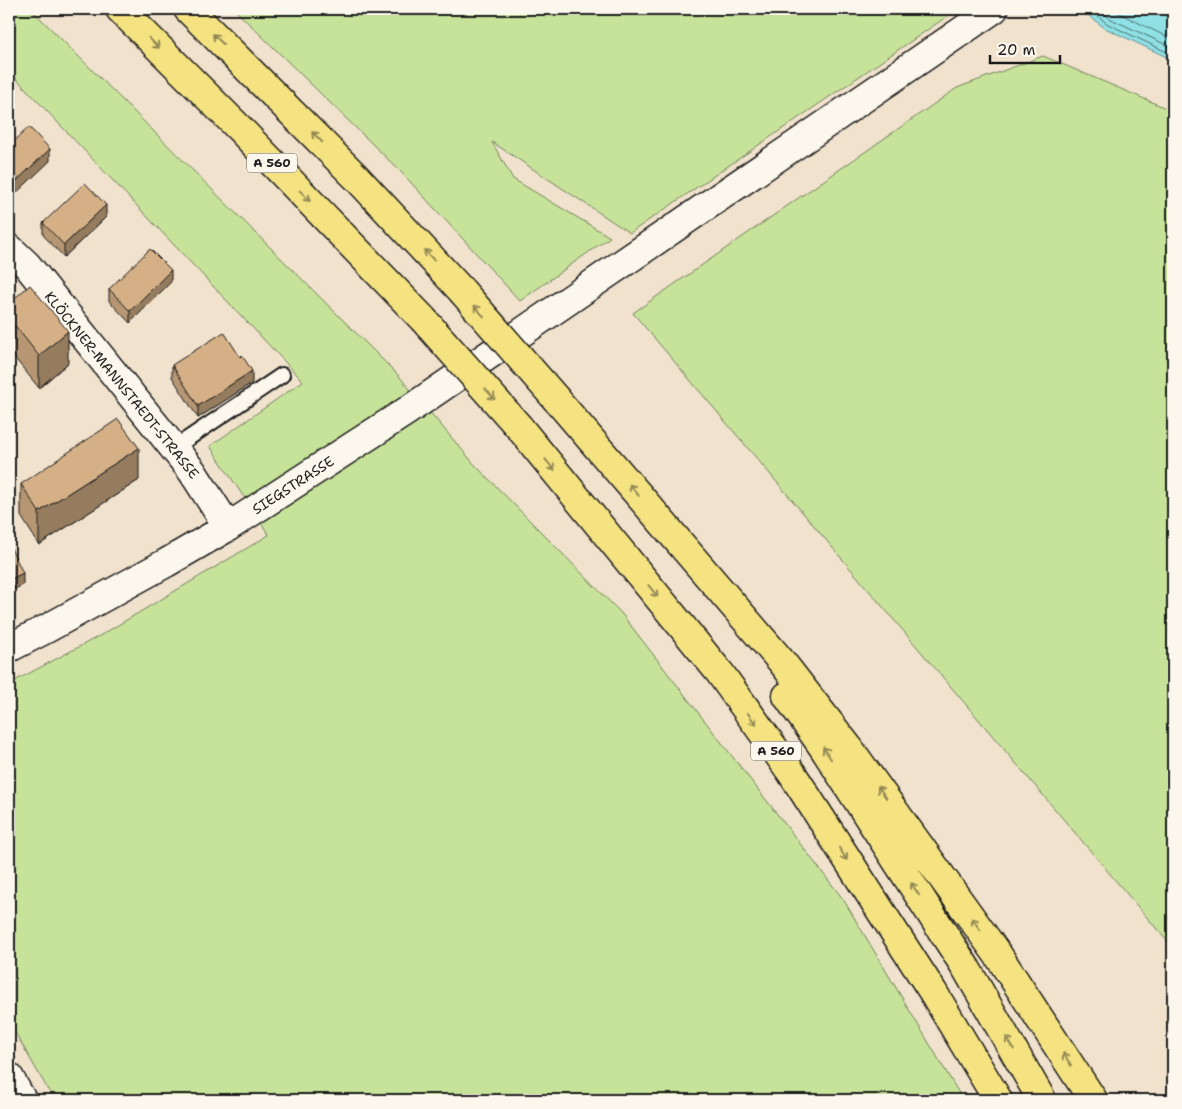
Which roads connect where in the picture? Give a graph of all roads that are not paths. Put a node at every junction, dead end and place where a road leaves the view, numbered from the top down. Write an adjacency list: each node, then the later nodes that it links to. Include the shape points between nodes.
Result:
1 (120, 9): 12 (highway, A 560, one-way to 12, bridge, via 423,318 519,427 720,673 785,765 933,992)
2 (188, 9): 8 (highway, A 560, one-way to 2, bridge, via 462,291 358,178)
3 (994, 9): 7 (street, SIEGSTRASSE, via 407,411)
4 (9, 248): 6 (street, KLÖCKNER-MANNSTAEDT-STRASSE, via 33,272)
5 (282, 375): 6 (lane)
6 (174, 448): 7 (street, KLÖCKNER-MANNSTAEDT-STRASSE)
7 (228, 527): 9 (street, SIEGSTRASSE)
8 (665, 527): 13 (highway, A 560, one-way to 8, via 966,968 828,755 747,636); 14 (highway, one-way to 8, via 992,947 849,748 782,662)
9 (9, 648)
10 (9, 1077): 11 (street)
11 (22, 1100)
12 (998, 1100)
13 (1042, 1100)
14 (1093, 1100)

